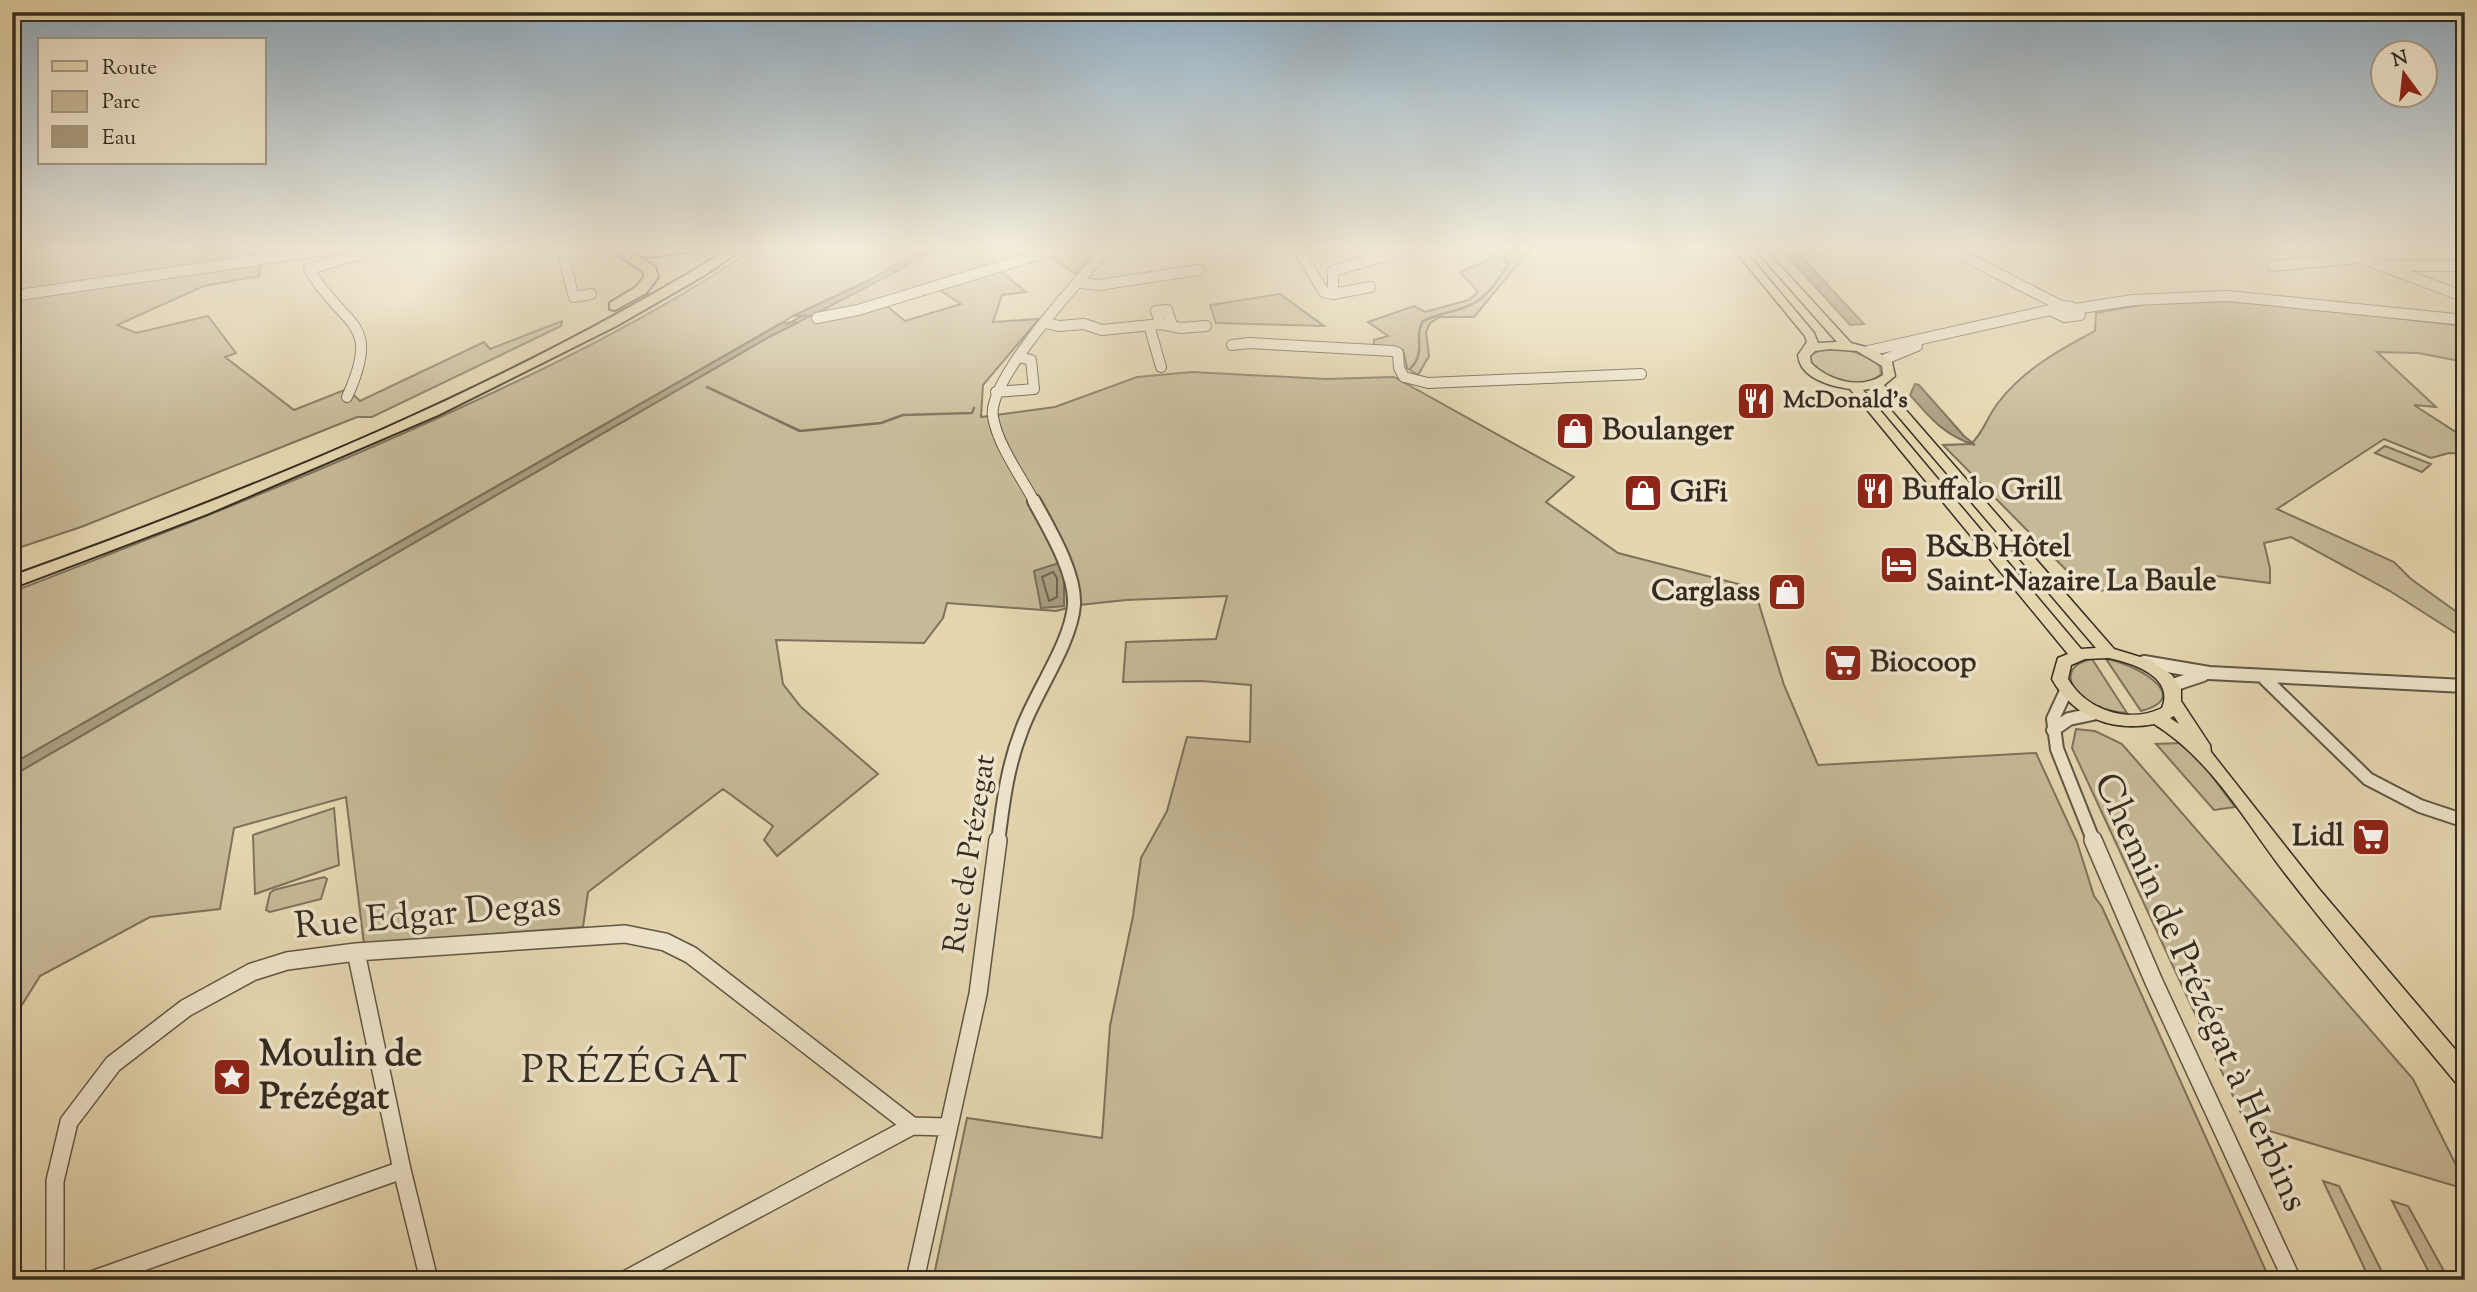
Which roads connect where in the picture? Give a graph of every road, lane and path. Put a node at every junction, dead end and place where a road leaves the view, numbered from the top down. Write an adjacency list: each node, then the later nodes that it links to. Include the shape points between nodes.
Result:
1 (338, 307): 32 (street, via 361,331 365,342 359,377)
2 (612, 307): 20 (highway)
3 (620, 307): 20 (highway)
4 (639, 307): 34 (highway, via 452,403 217,505)
5 (867, 307): 13 (street)
6 (1059, 307): 15 (street)
7 (1787, 307): 23 (main road, via 1810,335)
8 (1812, 307): 22 (main road)
9 (2051, 307): 12 (street)
10 (2086, 307): 12 (street)
11 (2340, 307): 14 (street)
12 (2054, 309): 24 (street); 26 (street)
13 (817, 318)
14 (2465, 320)
15 (1045, 323): 17 (street, via 1084,324 1101,330); 25 (street)
16 (1161, 324): 17 (street); 18 (street); 18 (street, via 1156,311 1167,310)
17 (1149, 325): 27 (street)
18 (1172, 325): 19 (street)
19 (1206, 326)
20 (560, 340): 33 (highway, via 322,451)
21 (1232, 345): 28 (street, via 1393,351 1404,377 1428,383)
22 (1846, 345): 23 (main road); 24 (main road)
23 (1811, 348): 30 (main road, via 1804,355 1808,369 1827,380)
24 (1868, 351): 26 (main road)
25 (1018, 357): 31 (street); 31 (street, via 1031,360 1034,389)
26 (1883, 360): 29 (main road, via 1889,376)
27 (1161, 367)
28 (1641, 374)
29 (1877, 384): 30 (main road); 35 (main road)
30 (1853, 385): 36 (main road)
31 (996, 392): 51 (street, Rue de Prézegat, via 993,418 1054,537 1074,603 1069,628 1021,732 1006,779 978,994)
32 (347, 397)
33 (12, 572)
34 (12, 582)
35 (2109, 653): 36 (main road); 37 (main road)
36 (2077, 655): 41 (main road, via 2060,669)
37 (2144, 662): 38 (street); 42 (main road, via 2161,674)
38 (2209, 674): 39 (street); 42 (street)
39 (2263, 677): 40 (street); 47 (street, via 2368,779 2420,806)
40 (2465, 686)
41 (2066, 691): 43 (main road); 45 (street)
42 (2172, 694): 44 (main road, via 2169,712); 46 (main road)
43 (2097, 713): 44 (main road, via 2127,720); 45 (street, via 2069,719)
44 (2157, 718): 46 (main road, via 2177,729)
45 (2053, 730): 58 (street, Chemin de Prézégat à Herbins, via 2102,863)
46 (2211, 764): 49 (main road, via 2292,870)
47 (2465, 821)
48 (356, 952): 50 (street, Rue Edgar Degas, via 625,934 665,942 691,954); 52 (street); 53 (street, Rue Edgar Degas, via 287,961 252,972 186,1008 113,1064 69,1122 55,1181)
49 (2465, 1077)
50 (912, 1126): 51 (street); 56 (street)
51 (947, 1128): 57 (street, Rue de Prézegat)
52 (402, 1170): 54 (street); 55 (street)
53 (55, 1280)
54 (92, 1280)
55 (429, 1280)
56 (625, 1280)
57 (915, 1280)
58 (2292, 1280)

